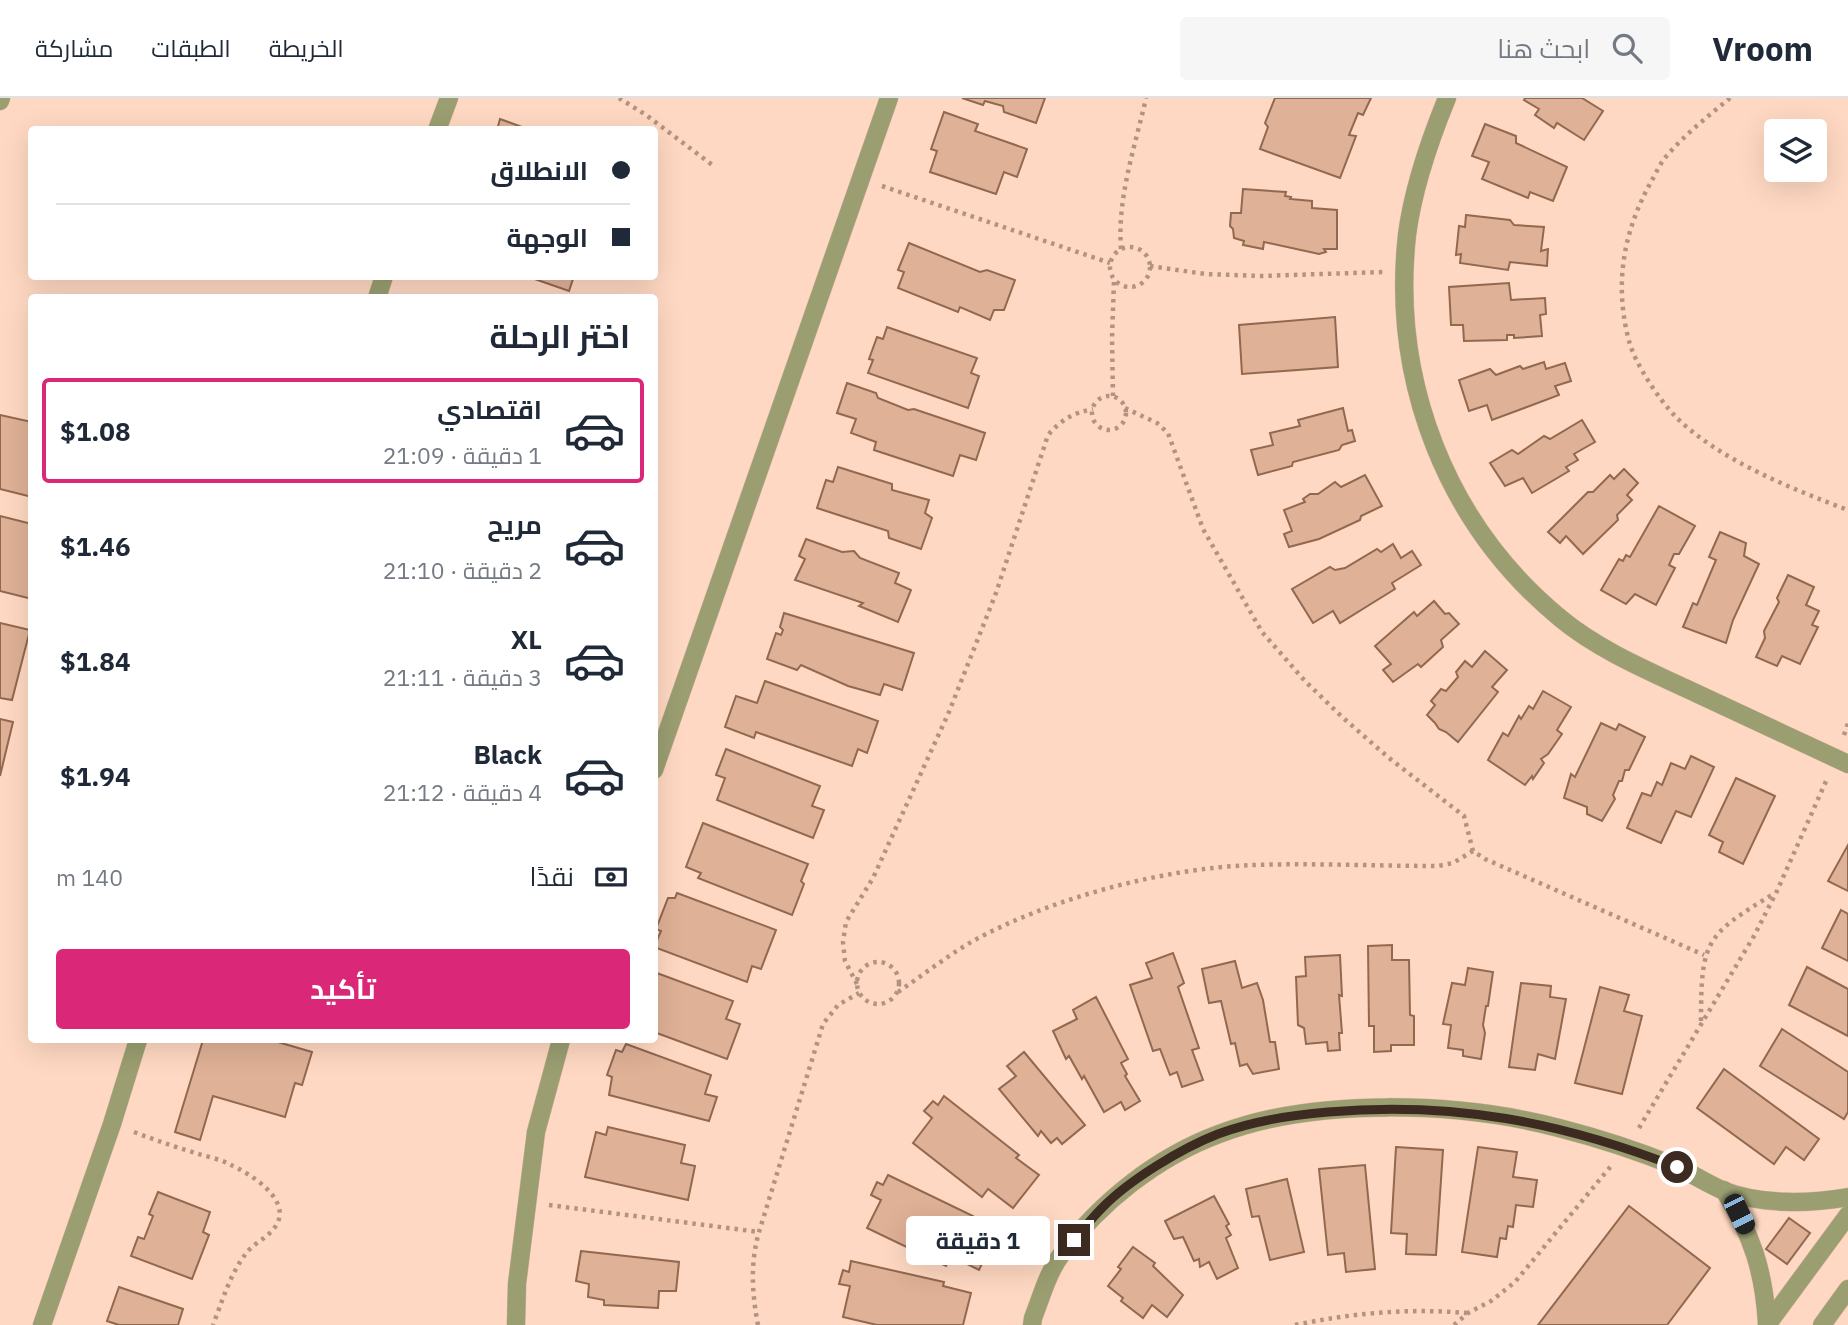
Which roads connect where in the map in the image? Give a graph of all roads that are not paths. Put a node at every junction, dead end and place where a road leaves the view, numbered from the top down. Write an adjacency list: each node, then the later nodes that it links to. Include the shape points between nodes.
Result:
1 (449, 98): 4 (street)
2 (889, 98): 5 (street)
3 (1447, 98): 6 (street, via 1417,183 1408,234 1405,317 1409,362 1420,406 1455,492 1520,581 1561,619 1604,648)
4 (438, 126)
5 (658, 759)
6 (1842, 762)
7 (137, 1043): 13 (street)
8 (560, 1043): 14 (street, via 536,1132)
9 (1724, 1191): 10 (street, via 1779,1201); 15 (street, via 1677,1167 1625,1149 1559,1128 1491,1115 1421,1108 1284,1116 1218,1134 1157,1165 1103,1206 1059,1257); 16 (street, via 1751,1240 1760,1268)
10 (1848, 1197)
11 (1848, 1214): 16 (street)
12 (1848, 1289): 17 (street)
13 (42, 1325)
14 (516, 1325)
15 (1032, 1325)
16 (1767, 1325)
17 (1822, 1325)

